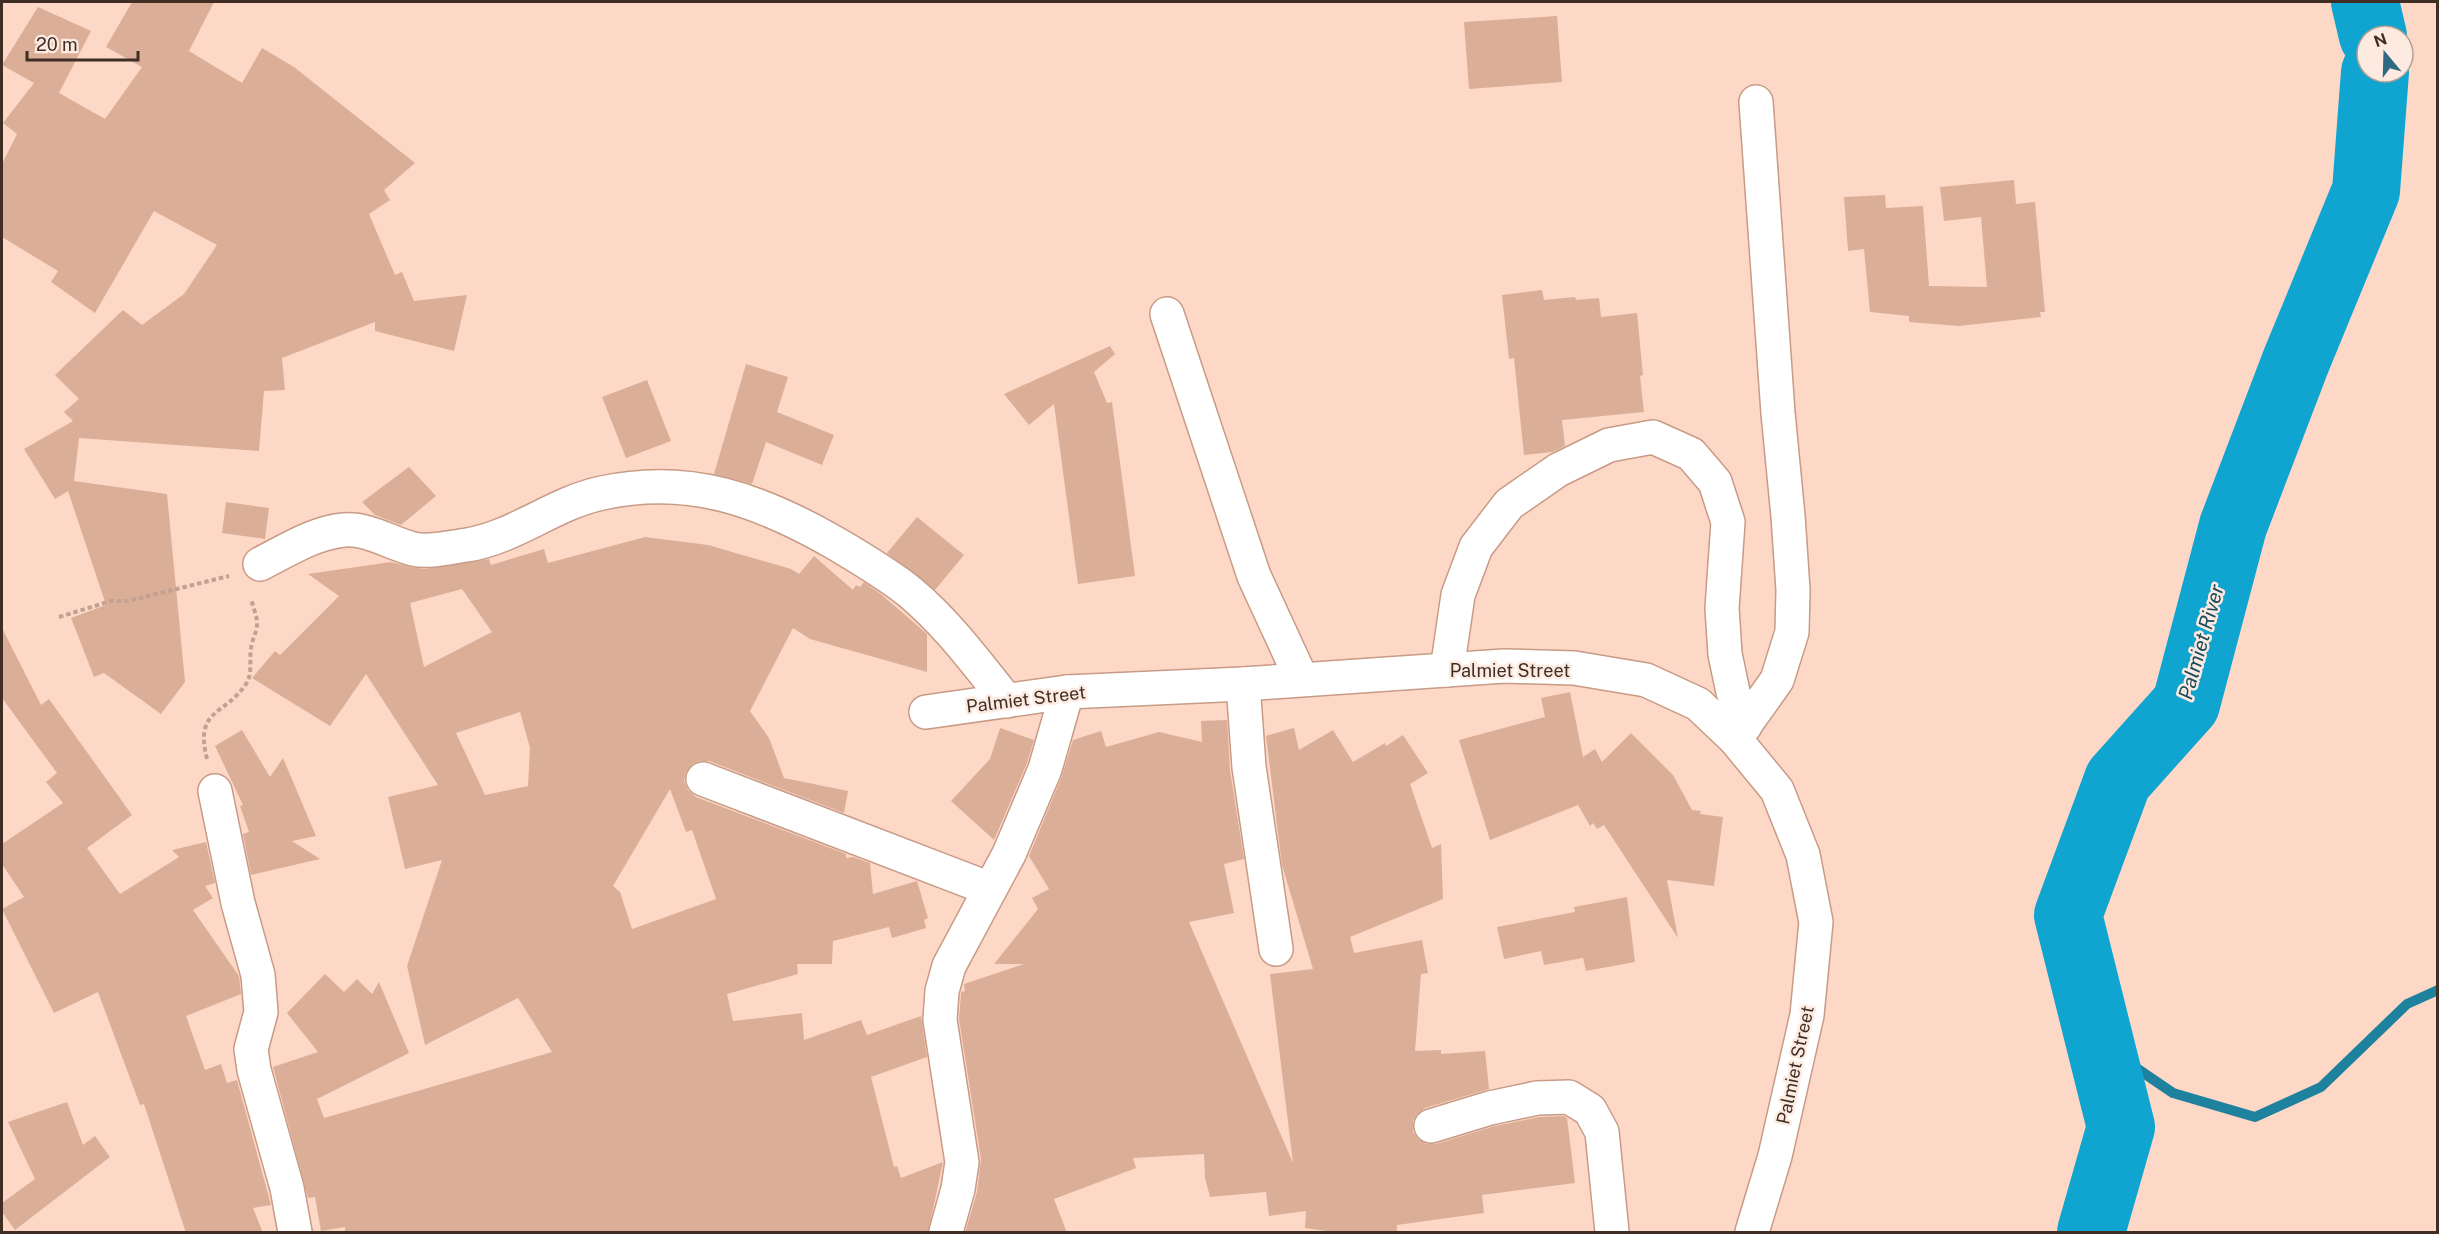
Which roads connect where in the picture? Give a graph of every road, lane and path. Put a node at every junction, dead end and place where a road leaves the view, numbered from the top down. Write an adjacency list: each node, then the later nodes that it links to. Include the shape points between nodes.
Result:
1 (1756, 102): 11 (street, via 1788,516 1792,632 1777,680)
2 (1167, 314): 6 (street, via 1254,576)
3 (260, 564): 4 (path, via 220,580 128,601 111,601); 9 (street, via 310,539 345,530 373,533 415,549 443,549 505,534 600,493 644,486 692,487 768,508 861,558 925,606); 13 (path, via 249,595 257,622 250,647 248,681 240,693 215,711 203,734)
4 (59, 617)
5 (1447, 670): 6 (street, Palmiet Street); 11 (street, Palmiet Street, via 1504,666 1574,668 1646,680 1698,704); 11 (street, via 1458,595 1472,556 1509,504 1558,471 1609,445 1653,437 1690,454 1715,482 1728,522 1722,608 1725,654)
6 (1301, 678): 7 (street, Palmiet Street)
7 (1243, 684): 8 (street, Palmiet Street); 15 (street, via 1249,767)
8 (1067, 692): 9 (street, Palmiet Street); 14 (street, via 1045,769)
9 (1007, 701): 10 (street, Palmiet Street)
10 (926, 712)
11 (1740, 732): 20 (street, Palmiet Street, via 1777,789 1803,855 1816,922 1807,1015 1775,1156)
12 (703, 779): 14 (street)
13 (215, 790): 17 (street, via 238,903 258,975 261,1012 251,1049 254,1070 287,1188)
14 (990, 889): 18 (street, via 949,966 942,991 939,1020 962,1162)
15 (1276, 949)
16 (1431, 1126): 19 (street, via 1537,1098 1569,1097 1590,1110 1602,1132)
17 (295, 1233)
18 (946, 1233)
19 (1612, 1233)
20 (1752, 1233)

